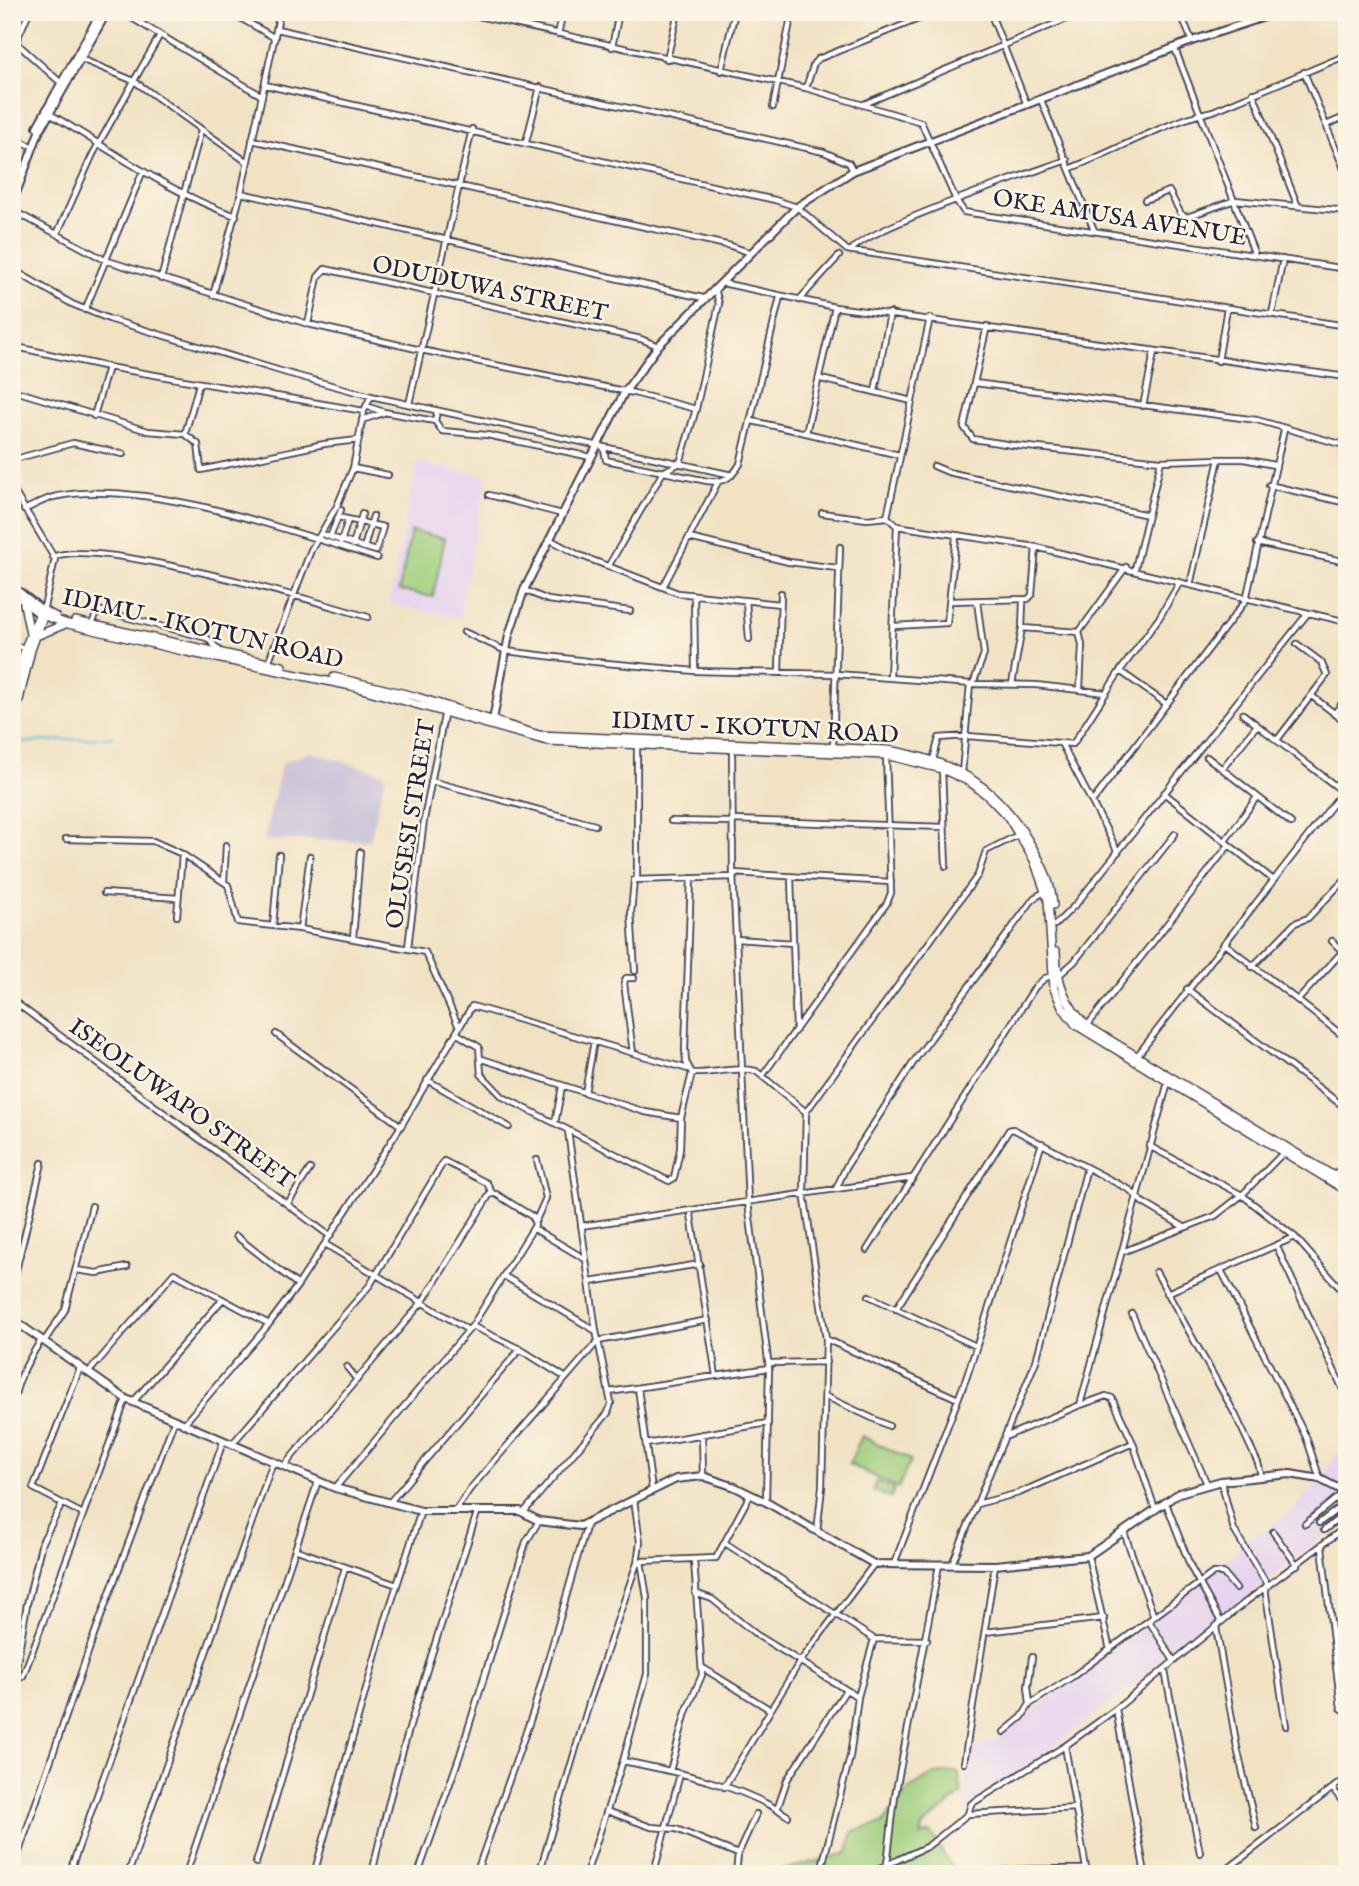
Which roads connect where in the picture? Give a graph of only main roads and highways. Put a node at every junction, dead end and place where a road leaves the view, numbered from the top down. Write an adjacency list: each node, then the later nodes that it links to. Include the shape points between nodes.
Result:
1 (24, 604): 4 (main road)
2 (43, 612): 3 (main road); 4 (main road); 5 (main road, IDIMU - IKOTUN ROAD)
3 (68, 624): 4 (main road); 5 (main road)
4 (33, 636): 6 (main road, via 25,648); 9 (main road)
5 (281, 668): 8 (main road)
6 (13, 695): 7 (main road)
7 (12, 705)
8 (446, 709): 10 (main road, IDIMU - IKOTUN ROAD, via 552,737); 10 (main road, via 536,740)
9 (12, 729)
10 (732, 747): 11 (main road, via 886,755 942,769 982,791); 11 (main road, IDIMU - IKOTUN ROAD, via 888,750 933,760 962,773 999,800)
11 (1023, 838): 12 (main road, via 1046,890); 12 (main road, IDIMU - IKOTUN ROAD, via 1050,885)
12 (1054, 977): 13 (main road, IDIMU - IKOTUN ROAD, via 1069,1006 1087,1026); 13 (main road, via 1059,1002 1076,1026)
13 (1287, 1149): 14 (main road, IDIMU - IKOTUN ROAD); 15 (main road)
14 (1347, 1184)
15 (1347, 1191)

